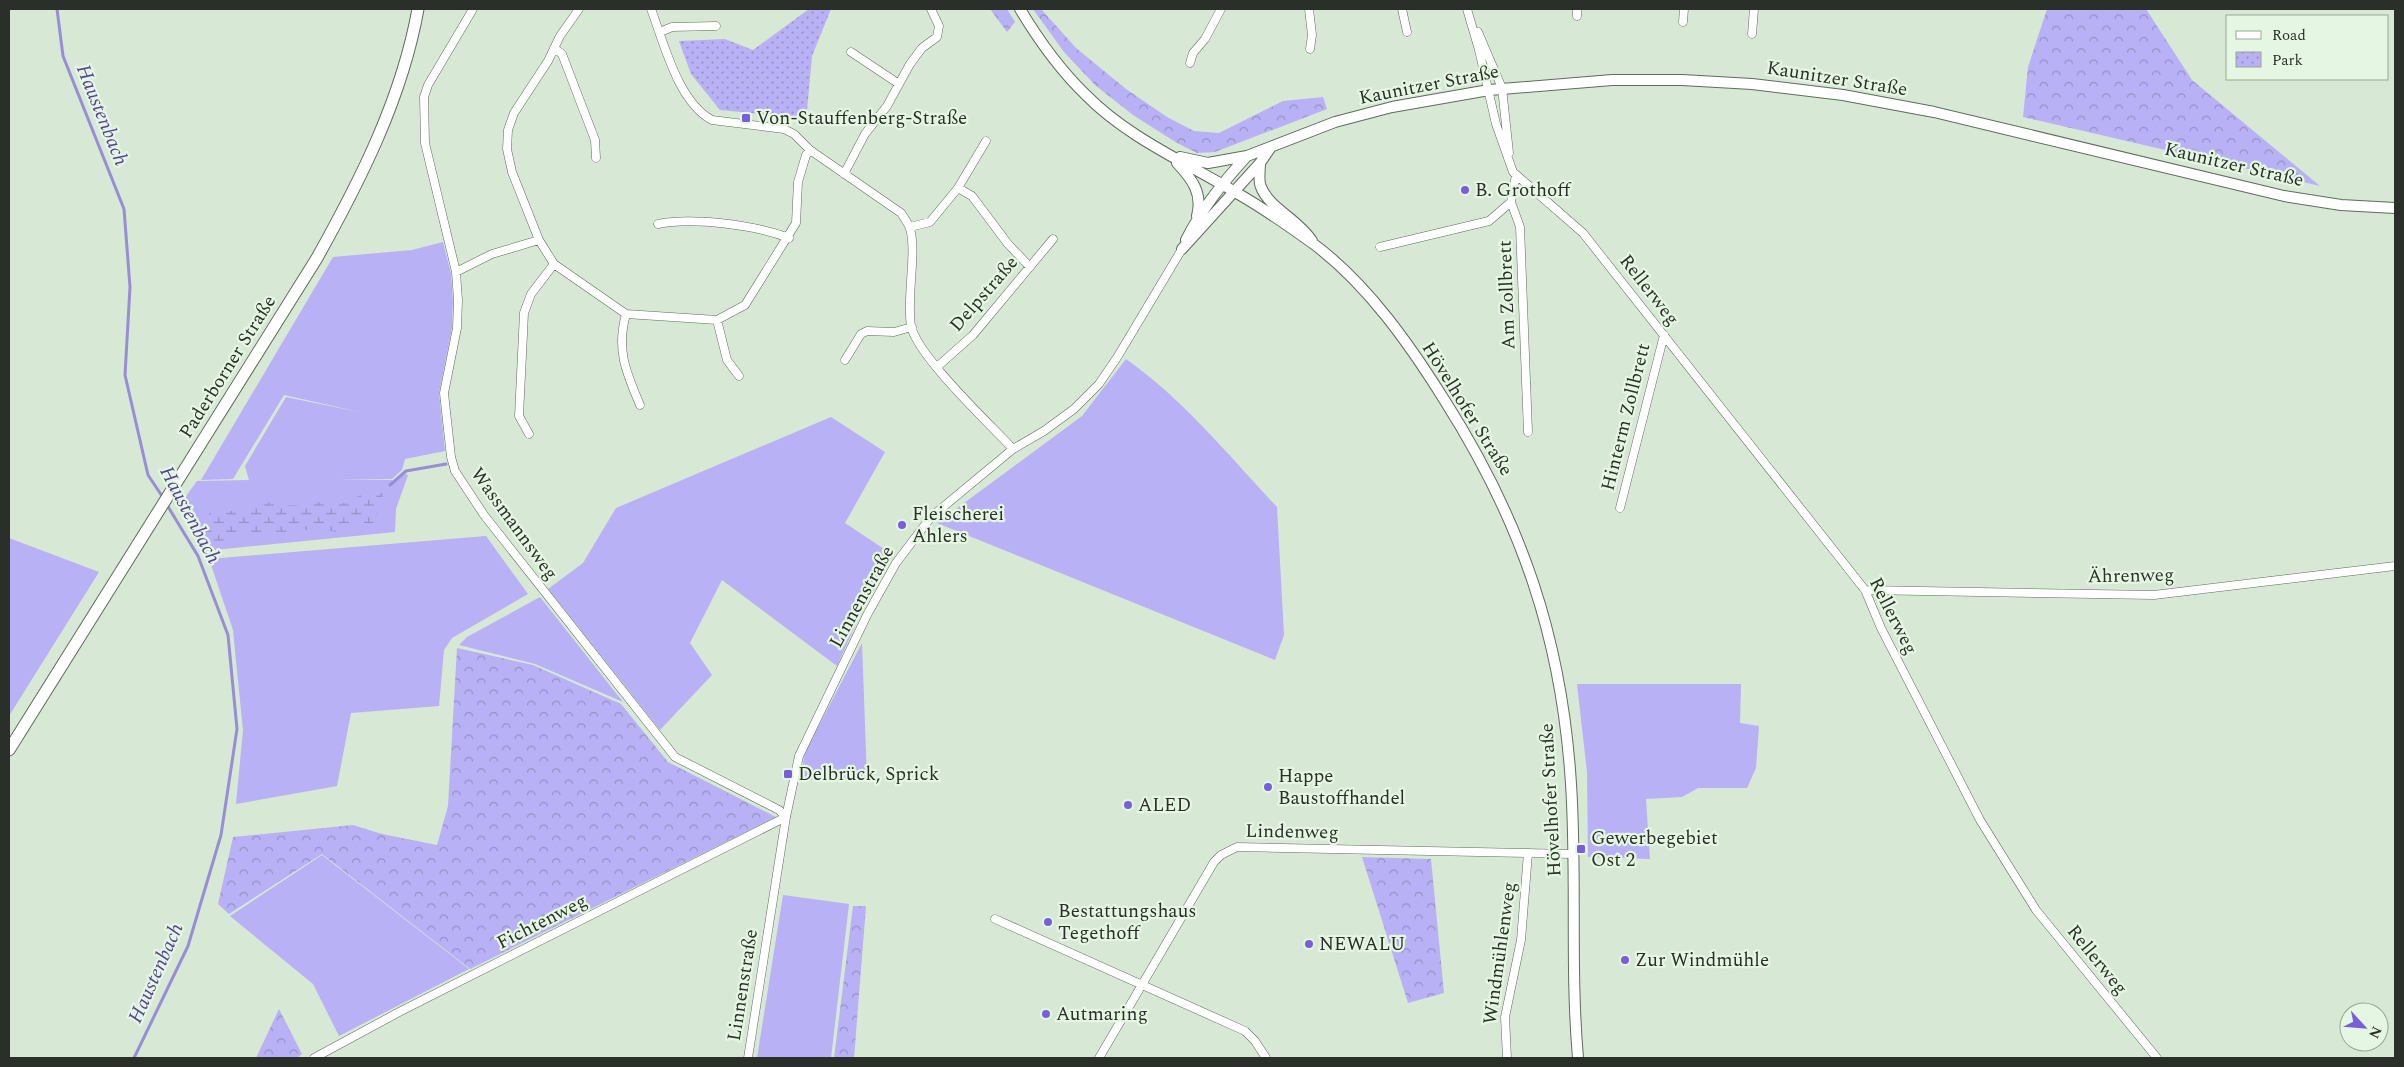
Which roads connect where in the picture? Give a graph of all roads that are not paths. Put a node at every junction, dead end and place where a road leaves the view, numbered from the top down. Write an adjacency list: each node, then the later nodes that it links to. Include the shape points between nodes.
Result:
1 (418, 9): 66 (main road, Paderborner Straße, via 406,60 386,120 361,176 317,258)
2 (473, 9): 51 (street, Wassmannsweg, via 424,97 425,143)
3 (580, 9): 18 (street)
4 (652, 9): 15 (street)
5 (931, 9): 22 (street, via 938,26 937,37 922,48)
6 (1020, 9): 28 (main road, Hövelhofer Straße, via 1056,60 1087,96 1126,127)
7 (1221, 9): 21 (street)
8 (1309, 9): 19 (street)
9 (1402, 9): 16 (street)
10 (1467, 9): 23 (street); 24 (street)
11 (1684, 9): 13 (street)
12 (1754, 9): 17 (street)
13 (1683, 22)
14 (716, 26): 15 (street, via 672,27)
15 (660, 32): 27 (street, via 681,86 703,116 724,122 784,129)
16 (1407, 32)
17 (1752, 34)
18 (554, 48): 30 (street, via 562,54 595,140); 45 (street, via 514,113 508,130 507,149 512,172)
19 (1310, 49)
20 (851, 52): 22 (street)
21 (1190, 62)
22 (900, 84): 33 (street, via 865,134)
23 (1502, 88): 24 (main road, Kaunitzer Straße); 31 (street); 39 (main road, Kaunitzer Straße, via 1612,80 1682,80 1752,84 1843,95 1934,112 2284,196 2341,205)
24 (1489, 90): 26 (main road, Kaunitzer Straße, via 1392,107 1335,122); 31 (street)
25 (986, 140): 36 (street)
26 (1271, 146): 29 (main road, Kaunitzer Straße); 32 (main road)
27 (810, 150): 33 (street); 43 (street, via 798,182 796,224)
28 (1170, 155): 29 (main road, via 1208,163); 35 (main road, Hövelhofer Straße); 40 (main road, via 1193,180 1200,203)
29 (1247, 156): 35 (main road)
30 (596, 158)
31 (1509, 162): 34 (street)
32 (1260, 163): 37 (main road); 46 (main road, via 1260,186 1268,198 1305,229)
33 (844, 174): 42 (street, via 901,213)
34 (1516, 175): 38 (street); 55 (street, Rellerweg, via 1583,233)
35 (1221, 184): 37 (main road, Hövelhofer Straße); 40 (main road)
36 (958, 188): 42 (street, via 930,222); 50 (street, via 972,196)
37 (1234, 191): 46 (main road, Hövelhofer Straße); 48 (main road)
38 (1511, 202): 47 (street, via 1489,221); 60 (street, Am Zollbrett, via 1520,227)
39 (2395, 208)
40 (1196, 221): 48 (main road)
41 (658, 224): 43 (street, via 678,220 768,230)
42 (910, 227): 54 (street)
43 (789, 238): 53 (street, via 745,305)
44 (1053, 239): 50 (street, Delpstraße)
45 (538, 240): 49 (street); 51 (street, via 492,254)
46 (1316, 246): 69 (main road, Hövelhofer Straße, via 1357,283 1430,377 1470,440 1502,500 1525,557 1551,643 1570,762)
47 (1380, 247)
48 (1182, 250): 62 (street, Linnenstraße, via 1099,384 1074,409)
49 (554, 264): 52 (street); 61 (street, via 531,294 524,313 519,416)
50 (1030, 267): 57 (street, Delpstraße, via 973,335)
51 (456, 272): 67 (street, Wassmannsweg, via 457,328 444,393 455,471 484,515 675,757 779,810)
52 (626, 314): 53 (street); 59 (street, via 621,333 623,366)
53 (717, 320): 58 (street, via 727,360)
54 (912, 327): 56 (street, via 894,332 867,331 861,334); 57 (street, via 922,348)
55 (1664, 334): 63 (street, Hinterm Zollbrett); 65 (street, Rellerweg)
56 (844, 360)
57 (937, 367): 62 (street)
58 (739, 376)
59 (640, 405)
60 (1528, 432)
61 (529, 434)
62 (1014, 449): 67 (street, Linnenstraße, via 931,517 896,563 867,615 799,756)
63 (1620, 508)
64 (2395, 566): 65 (street, Ährenweg, via 2154,595)
65 (1865, 590): 78 (street, Rellerweg, via 1881,628 1980,820 2036,910)
66 (9, 750)
67 (786, 817): 72 (street, Fichtenweg, via 400,1011); 73 (street, Linnenstraße)
68 (1528, 853): 69 (street, Lindenweg); 71 (street, Lindenweg, via 1237,847 1214,862); 76 (street, Windmühlenweg, via 1521,940 1505,1017)
69 (1573, 854): 77 (main road, Hövelhofer Straße, via 1573,984)
70 (995, 919): 71 (street)
71 (1143, 985): 74 (street, Lindenweg); 75 (street, via 1245,1031)
72 (314, 1058)
73 (748, 1058)
74 (1099, 1058)
75 (1266, 1058)
76 (1507, 1058)
77 (1578, 1058)
78 (2158, 1058)

